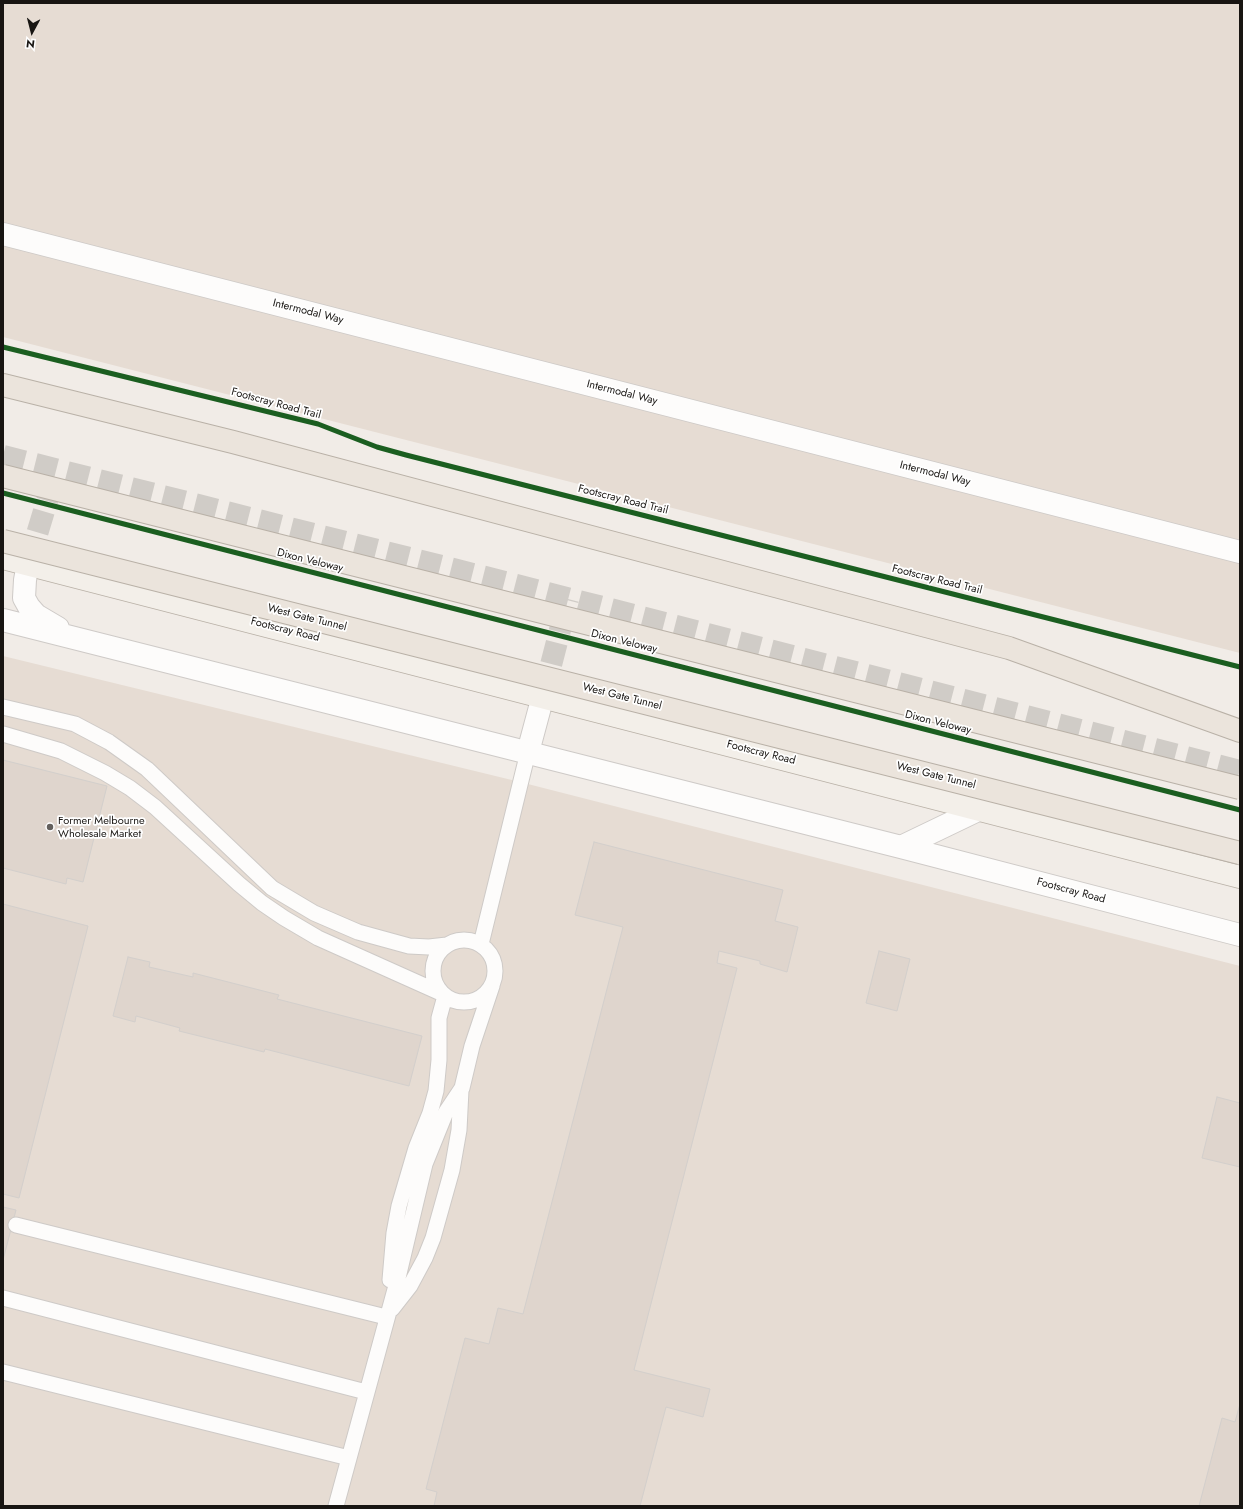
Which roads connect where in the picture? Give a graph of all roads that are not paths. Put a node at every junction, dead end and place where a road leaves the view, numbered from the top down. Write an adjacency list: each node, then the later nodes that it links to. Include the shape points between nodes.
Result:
1 (3, 234): 5 (street, Intermodal Way)
2 (3, 385): 12 (highway, via 240,444 1009,648 1066,666)
3 (3, 476): 15 (highway, bridge)
4 (3, 541): 18 (highway, West Gate Tunnel, bridge)
5 (1240, 552)
6 (3, 558): 7 (main road, Footscray Road)
7 (28, 564): 9 (street, Footscray Road, via 24,598 29,608 36,615); 10 (main road, Footscray Road)
8 (3, 620): 9 (street, Footscray Road)
9 (80, 640): 14 (street, Footscray Road)
10 (543, 696): 14 (street); 16 (main road, Footscray Road)
11 (3, 707): 22 (lane, via 75,724 109,742 147,769 272,888 314,913 358,932 409,946)
12 (1240, 731)
13 (3, 734): 24 (lane, via 62,751 105,773 155,807 239,884 284,918 318,938)
14 (528, 752): 17 (street, Footscray Road); 21 (lane)
15 (1240, 788)
16 (980, 809): 17 (street); 19 (main road, Footscray Road)
17 (901, 847): 20 (street, Footscray Road)
18 (1240, 853)
19 (1236, 877)
20 (1240, 935)
21 (480, 944): 22 (lane, via 465,940); 23 (lane, via 488,950 494,962 495,977)
22 (447, 945): 24 (lane, via 435,959 433,968 437,987)
23 (492, 986): 24 (lane, via 486,994 470,1002 450,1000); 25 (lane, via 472,1046)
24 (444, 995): 28 (lane, via 439,1018 436,1091 398,1206)
25 (462, 1088): 28 (lane, via 446,1112 425,1164 397,1282); 28 (lane, via 452,1170 433,1238 410,1286)
26 (16, 1225): 28 (lane)
27 (3, 1298): 30 (lane)
28 (386, 1317): 30 (lane)
29 (3, 1372): 31 (lane)
30 (366, 1392): 31 (lane)
31 (349, 1458): 32 (lane)
32 (336, 1506)

